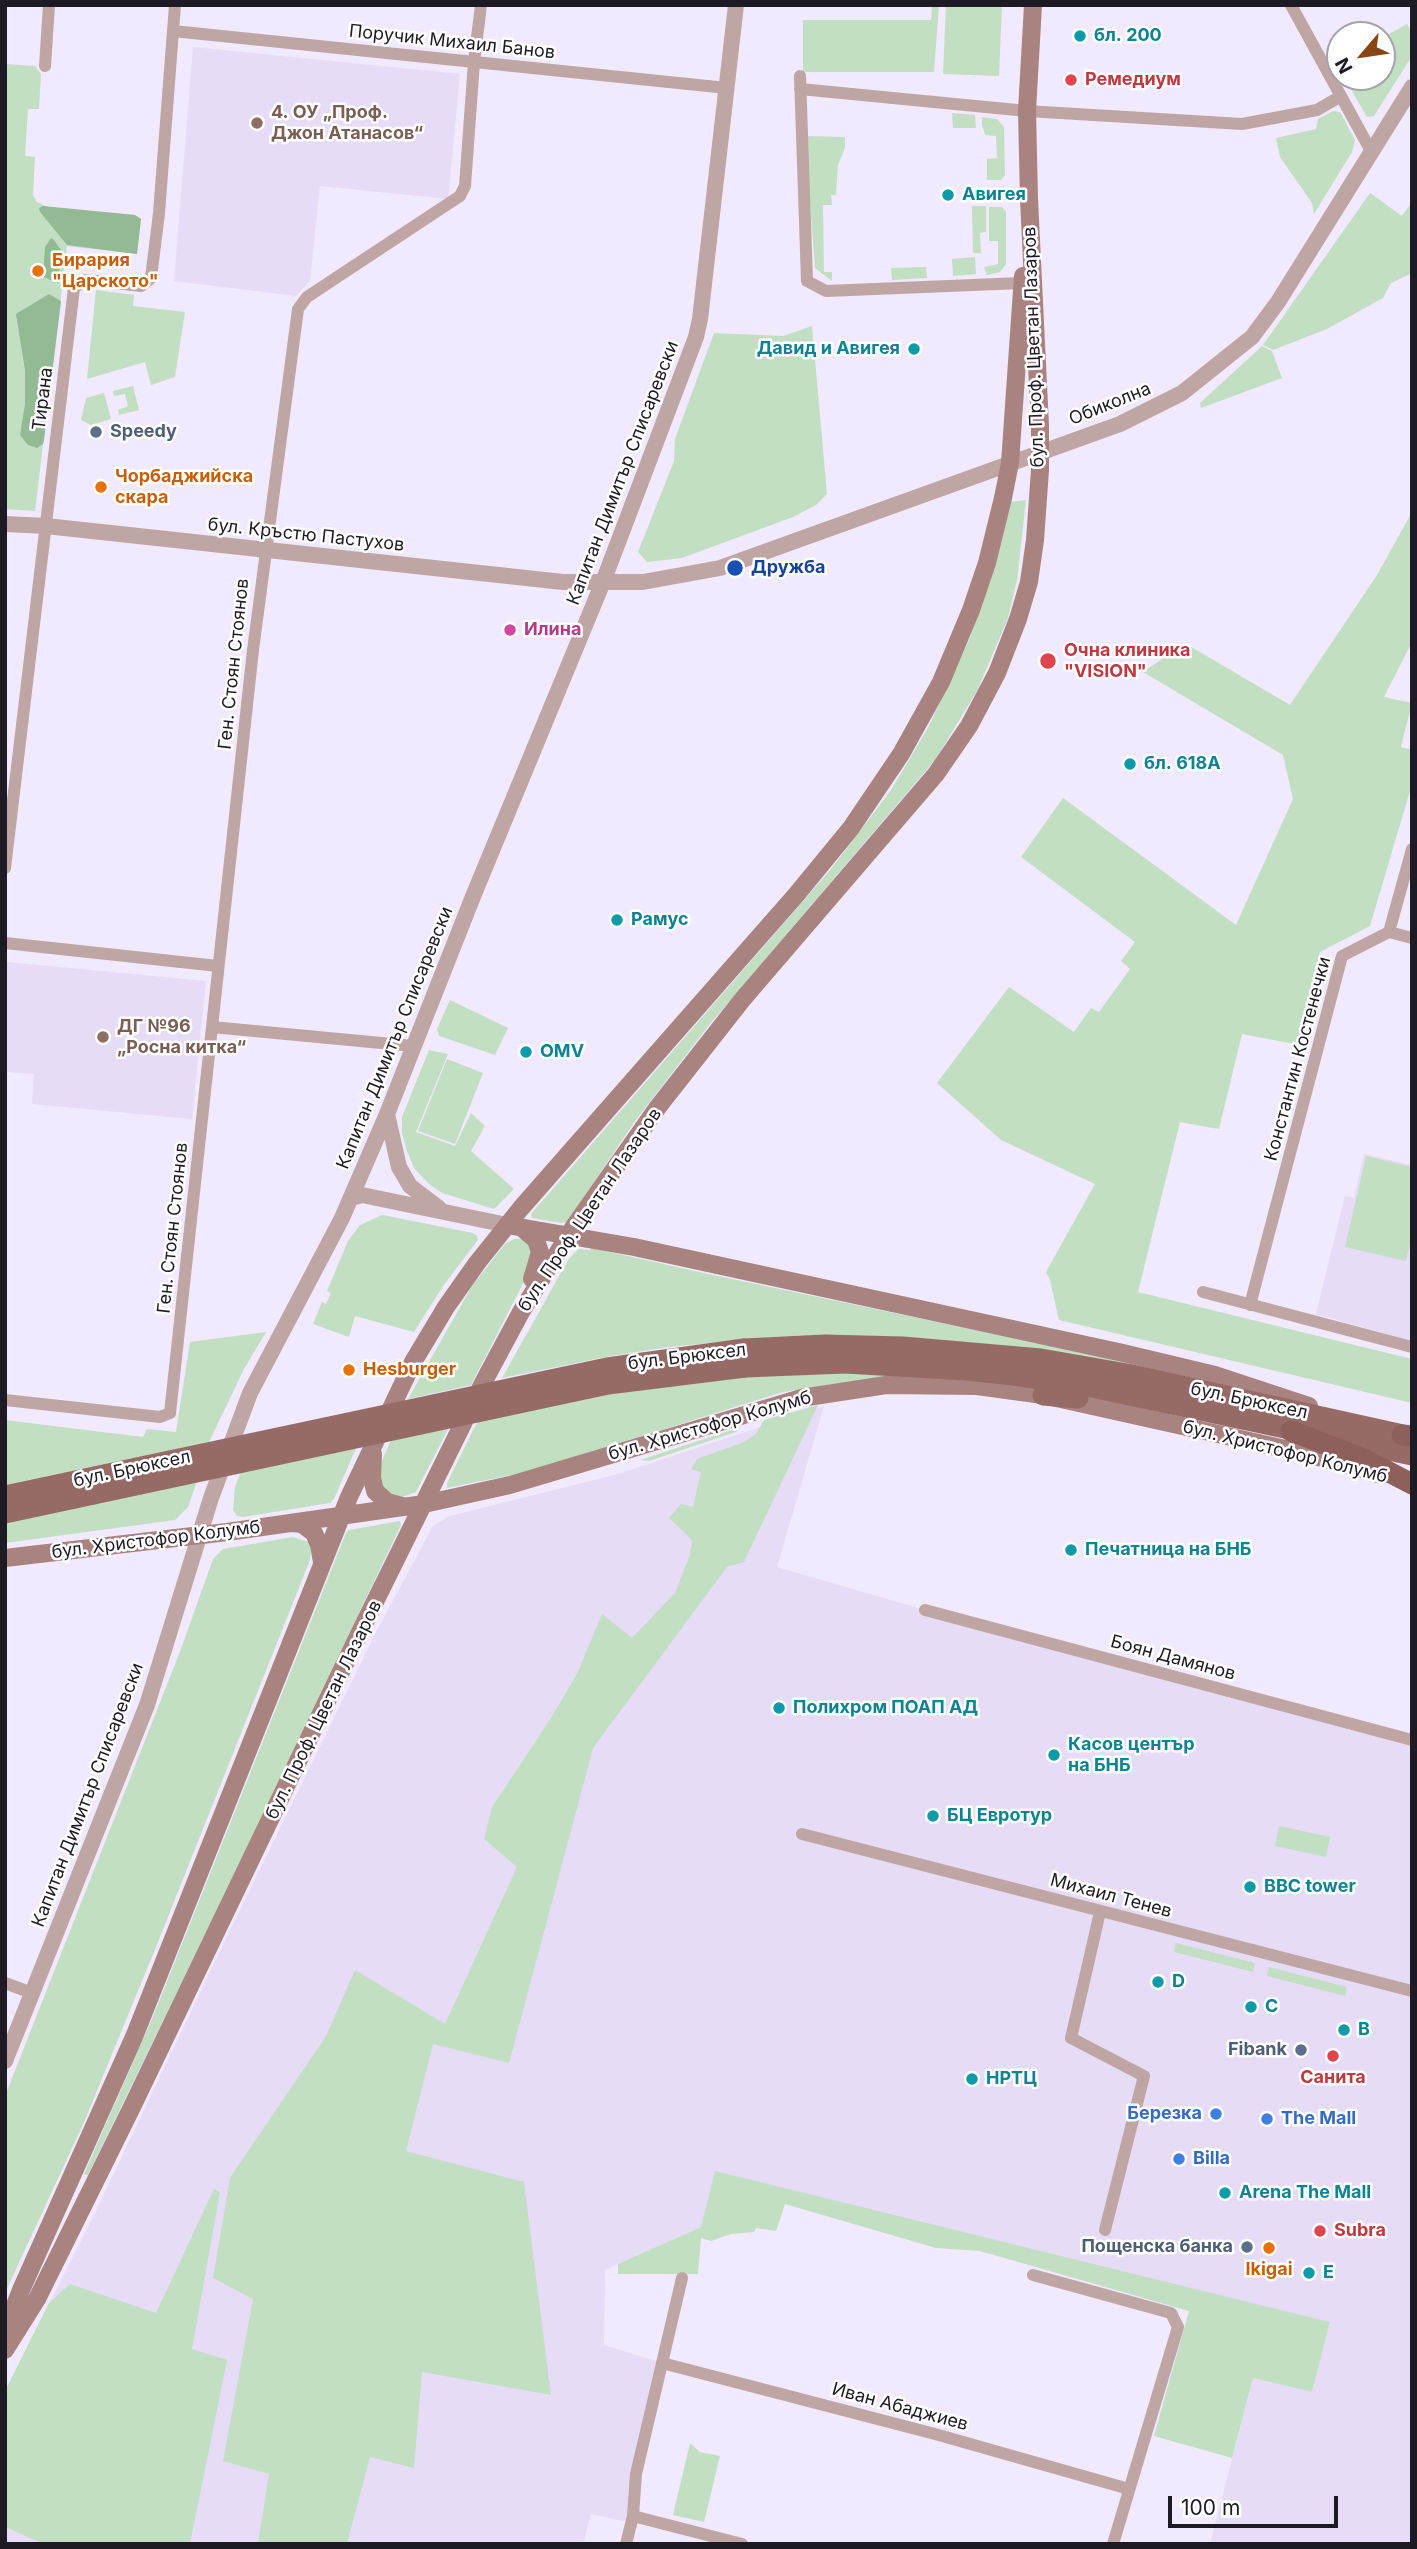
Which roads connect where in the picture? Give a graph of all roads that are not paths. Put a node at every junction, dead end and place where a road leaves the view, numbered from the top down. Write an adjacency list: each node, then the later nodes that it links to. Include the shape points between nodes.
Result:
1 (49, 5): 9 (street)
2 (175, 5): 7 (street, Тирана)
3 (481, 5): 8 (street, Ген. Стоян Стоянов)
4 (736, 5): 11 (street, Капитан Димитър Списаревски)
5 (1033, 5): 13 (main road, бул. Проф. Цветан Лазаров)
6 (1291, 5): 12 (street)
7 (173, 32): 8 (street, Поручик Михаил Банов); 20 (street, Тирана, via 151,278 141,286 86,280 74,288)
8 (474, 62): 11 (street, Поручик Михаил Банов); 21 (street, Ген. Стоян Стоянов, via 465,186 460,196 314,292 298,309)
9 (45, 65)
10 (1412, 87): 14 (street, Обиколна)
11 (727, 88): 22 (street, Капитан Димитър Списаревски, via 701,319)
12 (1341, 96): 13 (street, via 1317,110 1242,124); 14 (street)
13 (1027, 111): 15 (main road, бул. Проф. Цветан Лазаров); 16 (street, via 800,83 807,281 826,291)
14 (1371, 151): 17 (street, Обиколна, via 1278,302 1251,337 1182,393 1157,407)
15 (1029, 199): 16 (main road, бул. Проф. Цветан Лазаров); 17 (main road, бул. Проф. Цветан Лазаров)
16 (1023, 283): 18 (main road, бул. Проф. Цветан Лазаров)
17 (1040, 452): 18 (street, Обиколна); 32 (main road, бул. Проф. Цветан Лазаров, via 1035,540 1024,601 997,673 969,726 929,783 726,1020)
18 (1010, 463): 22 (street, Обиколна, via 720,568 656,580); 35 (main road, бул. Проф. Цветан Лазаров, via 987,564 961,637 882,786 796,895)
19 (5, 524): 20 (street, бул. Кръстю Пастухов)
20 (46, 526): 21 (street, бул. Кръстю Пастухов); 24 (street, Тирана)
21 (265, 550): 22 (street, бул. Кръстю Пастухов, via 563,582); 28 (street, Ген. Стоян Стоянов)
22 (603, 582): 30 (street, Капитан Димитър Списаревски)
23 (1412, 849): 25 (street)
24 (5, 868)
25 (1389, 932): 26 (street); 39 (street, Константин Костенечки, via 1342,956)
26 (1412, 938)
27 (5, 943): 28 (street)
28 (218, 966): 29 (street, Ген. Стоян Стоянов)
29 (212, 1027): 30 (street); 44 (street, Ген. Стоян Стоянов, via 170,1413 160,1417)
30 (413, 1046): 31 (street, Капитан Димитър Списаревски)
31 (387, 1114): 33 (street, Капитан Димитър Списаревски); 34 (street, via 404,1176)
32 (604, 1183): 36 (main road, бул. Проф. Цветан Лазаров); 37 (main road, via 594,1211 595,1225)
33 (351, 1198): 34 (street, via 362,1195); 58 (street, Капитан Димитър Списаревски, via 250,1393)
34 (444, 1212): 35 (street)
35 (515, 1226): 36 (main road); 40 (main road, via 536,1240 540,1252); 49 (main road, бул. Проф. Цветан Лазаров, via 446,1307)
36 (568, 1235): 37 (main road); 40 (main road, бул. Проф. Цветан Лазаров)
37 (634, 1247): 46 (main road, via 1215,1375)
38 (1203, 1292): 39 (street)
39 (1250, 1305): 41 (street)
40 (521, 1312): 53 (main road, бул. Проф. Цветан Лазаров)
41 (1412, 1348)
42 (745, 1358): 45 (main road, бул. Брюксел, via 966,1370 1087,1386); 46 (main road, бул. Брюксел, via 825,1345 996,1353 1127,1374); 52 (main road, бул. Брюксел, bridge, via 607,1368); 55 (main road, бул. Брюксел, bridge)
43 (1043, 1395): 45 (main road); 51 (main road, бул. Христофор Колумб, via 1308,1454); 53 (main road, бул. Христофор Колумб, via 917,1384 828,1392 510,1485)
44 (5, 1399)
45 (1178, 1405): 47 (main road, бул. Христофор Колумб)
46 (1375, 1429): 48 (main road)
47 (1291, 1431): 50 (main road, бул. Христофор Колумб); 51 (highway, via 1364,1458)
48 (1408, 1436)
49 (373, 1443): 54 (main road, via 375,1491 387,1502); 56 (main road, бул. Проф. Цветан Лазаров)
50 (1412, 1455)
51 (1412, 1484)
52 (5, 1496)
53 (424, 1504): 54 (main road, бул. Христофор Колумб); 73 (main road, бул. Проф. Цветан Лазаров, via 121,2130 37,2298)
54 (404, 1507): 56 (main road, бул. Христофор Колумб)
55 (5, 1513)
56 (342, 1516): 57 (main road, бул. Христофор Колумб); 60 (main road, бул. Проф. Цветан Лазаров)
57 (292, 1522): 58 (main road, бул. Христофор Колумб); 60 (main road, via 314,1533)
58 (199, 1535): 59 (main road, бул. Христофор Колумб); 67 (street, Капитан Димитър Списаревски, via 147,1705)
59 (5, 1558)
60 (322, 1564): 72 (main road, бул. Проф. Цветан Лазаров, via 134,2037)
61 (925, 1610): 62 (street, Боян Дамянов)
62 (1412, 1740)
63 (802, 1834): 64 (street, Михаил Тенев)
64 (1100, 1912): 66 (street, Михаил Тенев); 69 (street, via 1071,2038 1144,2077)
65 (5, 1983): 67 (street)
66 (1412, 1991)
67 (32, 1993): 68 (street, Капитан Димитър Списаревски)
68 (5, 2061)
69 (1105, 2230)
70 (1033, 2275): 75 (street, via 1171,2313 1178,2328)
71 (682, 2278): 74 (street)
72 (5, 2330)
73 (5, 2350)
74 (662, 2363): 75 (street, Иван Абаджиев); 76 (street, via 636,2474)
75 (1129, 2489): 79 (street)
76 (633, 2515): 77 (street); 78 (street)
77 (626, 2544)
78 (743, 2544)
79 (1113, 2544)

